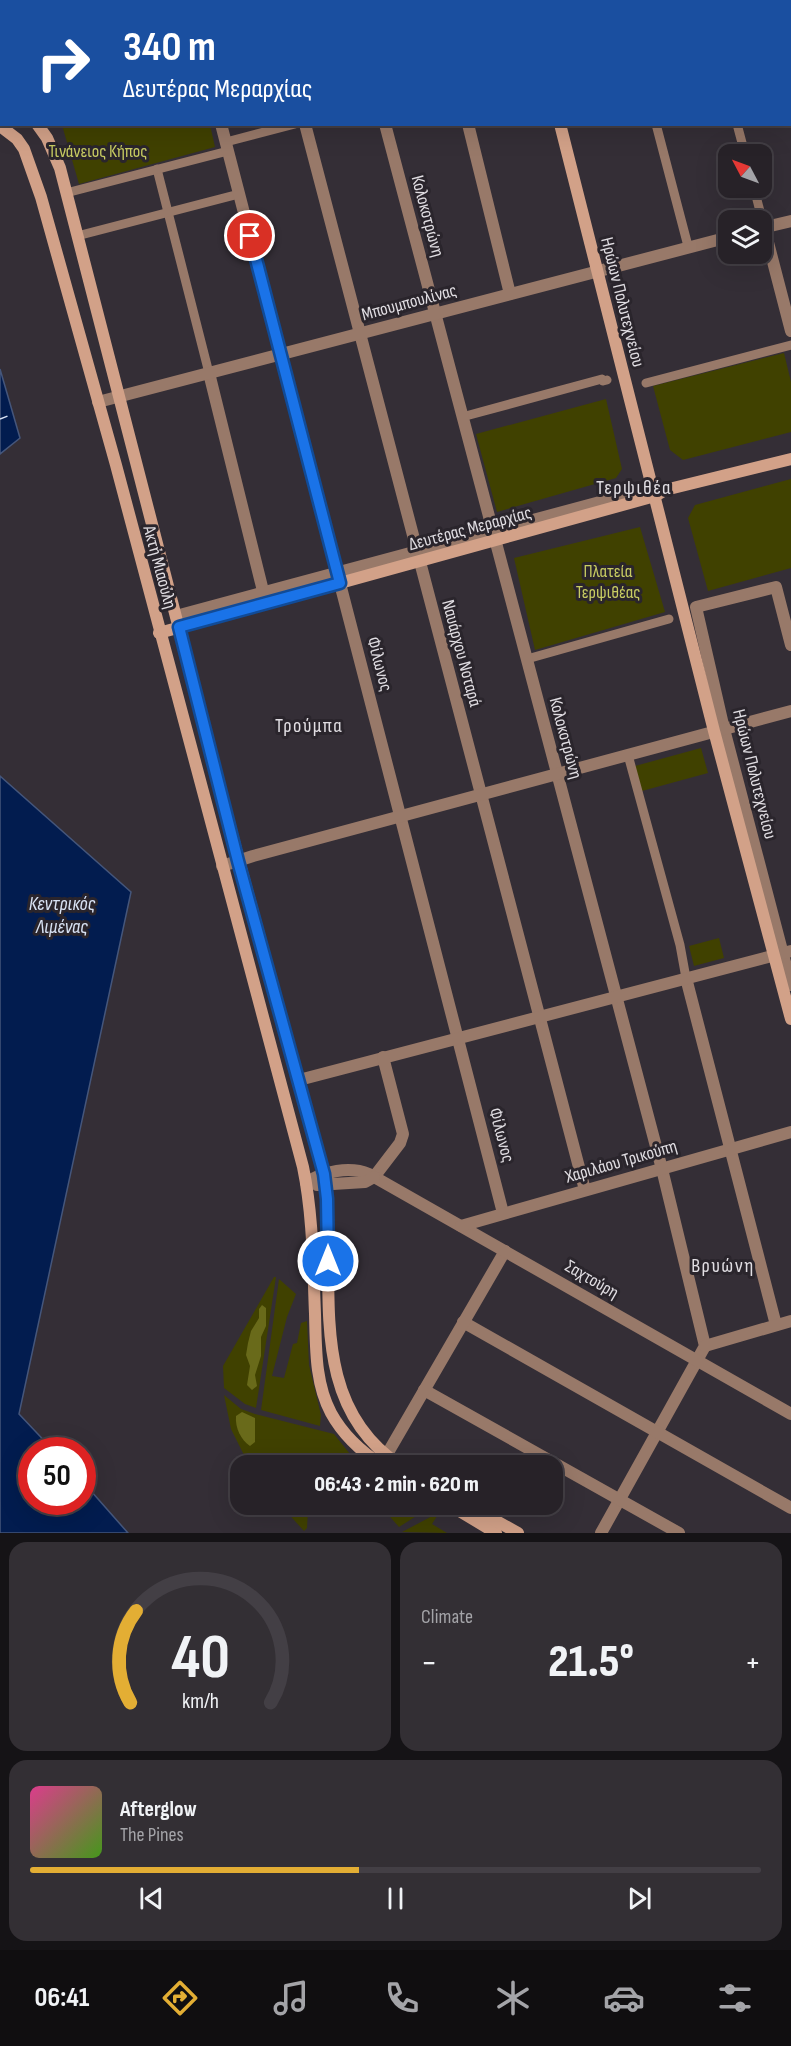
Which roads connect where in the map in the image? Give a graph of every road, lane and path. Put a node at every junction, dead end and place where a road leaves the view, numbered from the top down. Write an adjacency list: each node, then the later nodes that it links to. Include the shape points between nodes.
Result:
1 (0, 126): 34 (main road, Ακτή Μιαούλη, via 17,139 34,173)
2 (38, 126): 14 (main road, Ακτή Μιαούλη, via 54,152)
3 (222, 126): 12 (street, Φίλωνος)
4 (289, 126): 12 (street)
5 (306, 126): 27 (street, Ναυάρχου Νοταρά)
6 (386, 126): 25 (street, Κολοκοτρώνη)
7 (468, 126): 24 (street)
8 (561, 126): 23 (main road, Ηρώων Πολυτεχνείου)
9 (657, 126): 21 (street)
10 (738, 126): 11 (street)
11 (742, 144)
12 (227, 147): 13 (street); 15 (street, Φίλωνος)
13 (157, 169): 14 (street); 16 (street)
14 (66, 193): 19 (main road, Ακτή Μιαούλη)
15 (239, 194): 16 (street); 29 (street, Φίλωνος)
16 (168, 212): 19 (street); 30 (street)
17 (791, 221): 18 (street)
18 (772, 226)
19 (77, 236): 33 (main road, Ακτή Μιαούλη)
20 (718, 240): 21 (street, Μπουμπουλίνας)
21 (688, 247): 23 (street, Μπουμπουλίνας)
22 (772, 261): 26 (street)
23 (597, 271): 24 (street, Μπουμπουλίνας); 37 (main road, Ηρώων Πολυτεχνείου)
24 (510, 294): 25 (street, Μπουμπουλίνας)
25 (435, 314): 27 (street, Μπουμπουλίνας); 35 (street, Κολοκοτρώνη)
26 (791, 331)
27 (360, 333): 29 (street, Μπουμπουλίνας); 39 (street, Ναυάρχου Νοταρά)
28 (791, 345): 32 (street)
29 (281, 354): 30 (street, Μπουμπουλίνας); 40 (street, Φίλωνος)
30 (209, 373): 33 (street, Μπουμπουλίνας); 41 (street)
31 (607, 380): 35 (street)
32 (646, 383)
33 (119, 397): 34 (street, Μπουμπουλίνας); 44 (main road, Ακτή Μιαούλη)
34 (98, 402): 45 (main road, Ακτή Μιαούλη)
35 (462, 417): 38 (street, Κολοκοτρώνη)
36 (791, 459): 37 (main road, Δευτέρας Μεραρχίας)
37 (657, 492): 38 (main road, Δευτέρας Μεραρχίας); 42 (main road, Ηρώων Πολυτεχνείου)
38 (494, 536): 39 (main road, Δευτέρας Μεραρχίας); 47 (street, Κολοκοτρώνη)
39 (418, 556): 40 (main road, Δευτέρας Μεραρχίας); 52 (street, Ναυάρχου Νοταρά)
40 (338, 578): 41 (main road, Δευτέρας Μεραρχίας); 53 (street, Φίλωνος)
41 (265, 598): 44 (main road, Δευτέρας Μεραρχίας)
42 (690, 608): 46 (street, via 776,587); 49 (main road, Ηρώων Πολυτεχνείου)
43 (669, 619): 47 (street)
44 (178, 622): 45 (main road, Δευτέρας Μεραρχίας); 54 (main road, Ακτή Μιαούλη)
45 (159, 633): 55 (main road, Ακτή Μιαούλη)
46 (791, 645)
47 (526, 659): 51 (street, Κολοκοτρώνη)
48 (791, 711): 49 (street)
49 (719, 730): 50 (street); 56 (main road, Ηρώων Πολυτεχνείου)
50 (628, 755): 51 (street); 57 (street)
51 (557, 774): 52 (street); 59 (street, Κολοκοτρώνη)
52 (481, 794): 53 (street); 60 (street, Ναυάρχου Νοταρά)
53 (400, 816): 54 (street); 62 (street, Φίλωνος)
54 (238, 861): 55 (street); 64 (main road, Ακτή Μιαούλη)
55 (222, 866): 70 (main road, Ακτή Μιαούλη)
56 (782, 953): 57 (street); 58 (street, Ηρώων Πολυτεχνείου); 61 (main road, Ηρώων Πολυτεχνείου)
57 (686, 978): 59 (street); 66 (street)
58 (791, 985)
59 (616, 996): 60 (street); 67 (street, Κολοκοτρώνη)
60 (539, 1017): 62 (street); 71 (street, Ναυάρχου Νοταρά)
61 (791, 1019)
62 (458, 1038): 63 (street); 72 (street, Φίλωνος)
63 (383, 1058): 64 (street); 68 (street, via 403,1134)
64 (299, 1080): 69 (main road, Ακτή Μιαούλη)
65 (791, 1132): 66 (street, Χαριλάου Τρικούπη)
66 (730, 1149): 67 (street, Χαριλάου Τρικούπη); 77 (street)
67 (662, 1168): 71 (street, Χαριλάου Τρικούπη); 78 (street, Κολοκοτρώνη)
68 (374, 1177): 69 (street, Σαχτούρη, via 360,1171); 73 (street, Σαχτούρη)
69 (325, 1179): 70 (street, Σαχτούρη); 84 (main road, Ακτή Μιαούλη, via 335,1373 356,1424)
70 (306, 1183): 83 (main road, Ακτή Μιαούλη, via 317,1363 325,1398 347,1435)
71 (585, 1190): 72 (street, Χαριλάου Τρικούπη)
72 (503, 1213): 73 (street, Χαριλάου Τρικούπη)
73 (461, 1226): 74 (street, Σαχτούρη)
74 (505, 1251): 76 (street); 79 (street, Σαχτούρη)
75 (791, 1321): 77 (street)
76 (463, 1322): 80 (street); 82 (street)
77 (776, 1325): 78 (street)
78 (705, 1346): 79 (street)
79 (697, 1360): 81 (street, Σαχτούρη); 82 (street)
80 (424, 1390): 85 (street); 86 (street)
81 (791, 1413)
82 (657, 1432): 86 (street); 87 (street)
83 (375, 1455)
84 (379, 1455)
85 (387, 1455)
86 (620, 1500): 92 (street); 93 (street)
87 (791, 1508)
88 (466, 1515): 90 (main road)
89 (486, 1515): 91 (main road)
90 (496, 1533)
91 (518, 1533)
92 (601, 1533)
93 (679, 1533)

